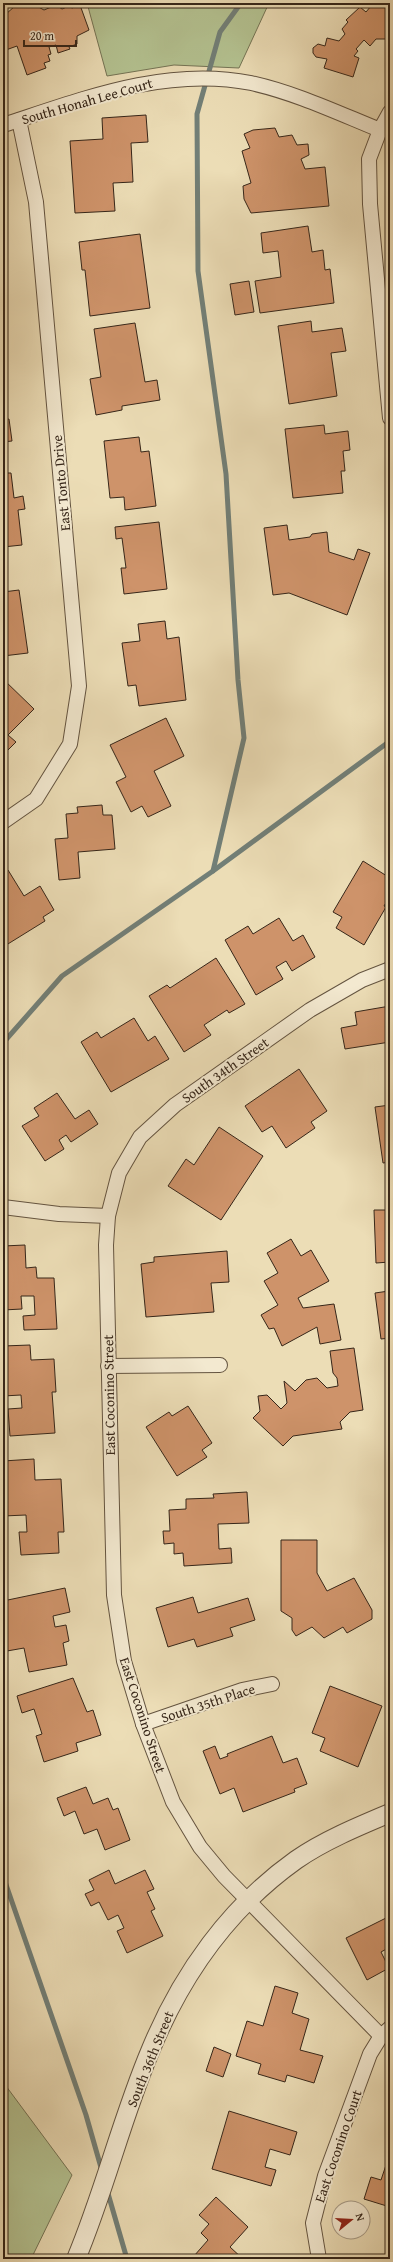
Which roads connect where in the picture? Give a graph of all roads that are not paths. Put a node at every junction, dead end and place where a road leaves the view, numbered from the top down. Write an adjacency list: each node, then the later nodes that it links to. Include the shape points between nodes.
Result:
1 (390, 112): 4 (street)
2 (19, 120): 3 (street, South Honah Lee Court); 4 (street, South Honah Lee Court, via 128,86 188,78 252,83 317,104); 6 (street, East Tonto Drive, via 36,202 79,686 70,744 36,798)
3 (3, 125)
4 (380, 130): 5 (street, via 369,159 370,204)
5 (390, 418)
6 (3, 822)
7 (390, 969): 9 (street, South 34th Street, via 362,980 310,1010 175,1105 140,1137 119,1174)
8 (3, 1207): 9 (street, via 59,1214)
9 (108, 1216): 11 (street, East Coconino Street)
10 (220, 1365): 11 (street)
11 (108, 1366): 13 (street, East Coconino Street, via 114,1595 124,1662)
12 (272, 1684): 13 (street, South 35th Place, via 242,1690)
13 (144, 1724): 15 (street, East Coconino Street, via 173,1802 200,1847 224,1876)
14 (390, 1813): 15 (street, South 36th Street, via 358,1826 297,1860)
15 (248, 1899): 16 (street, East Coconino Street); 17 (street, South 36th Street, via 208,1945 173,2001 150,2049)
16 (386, 2032): 18 (street, East Coconino Court, via 370,2054 325,2176 313,2223)
17 (76, 2259)
18 (319, 2259)

